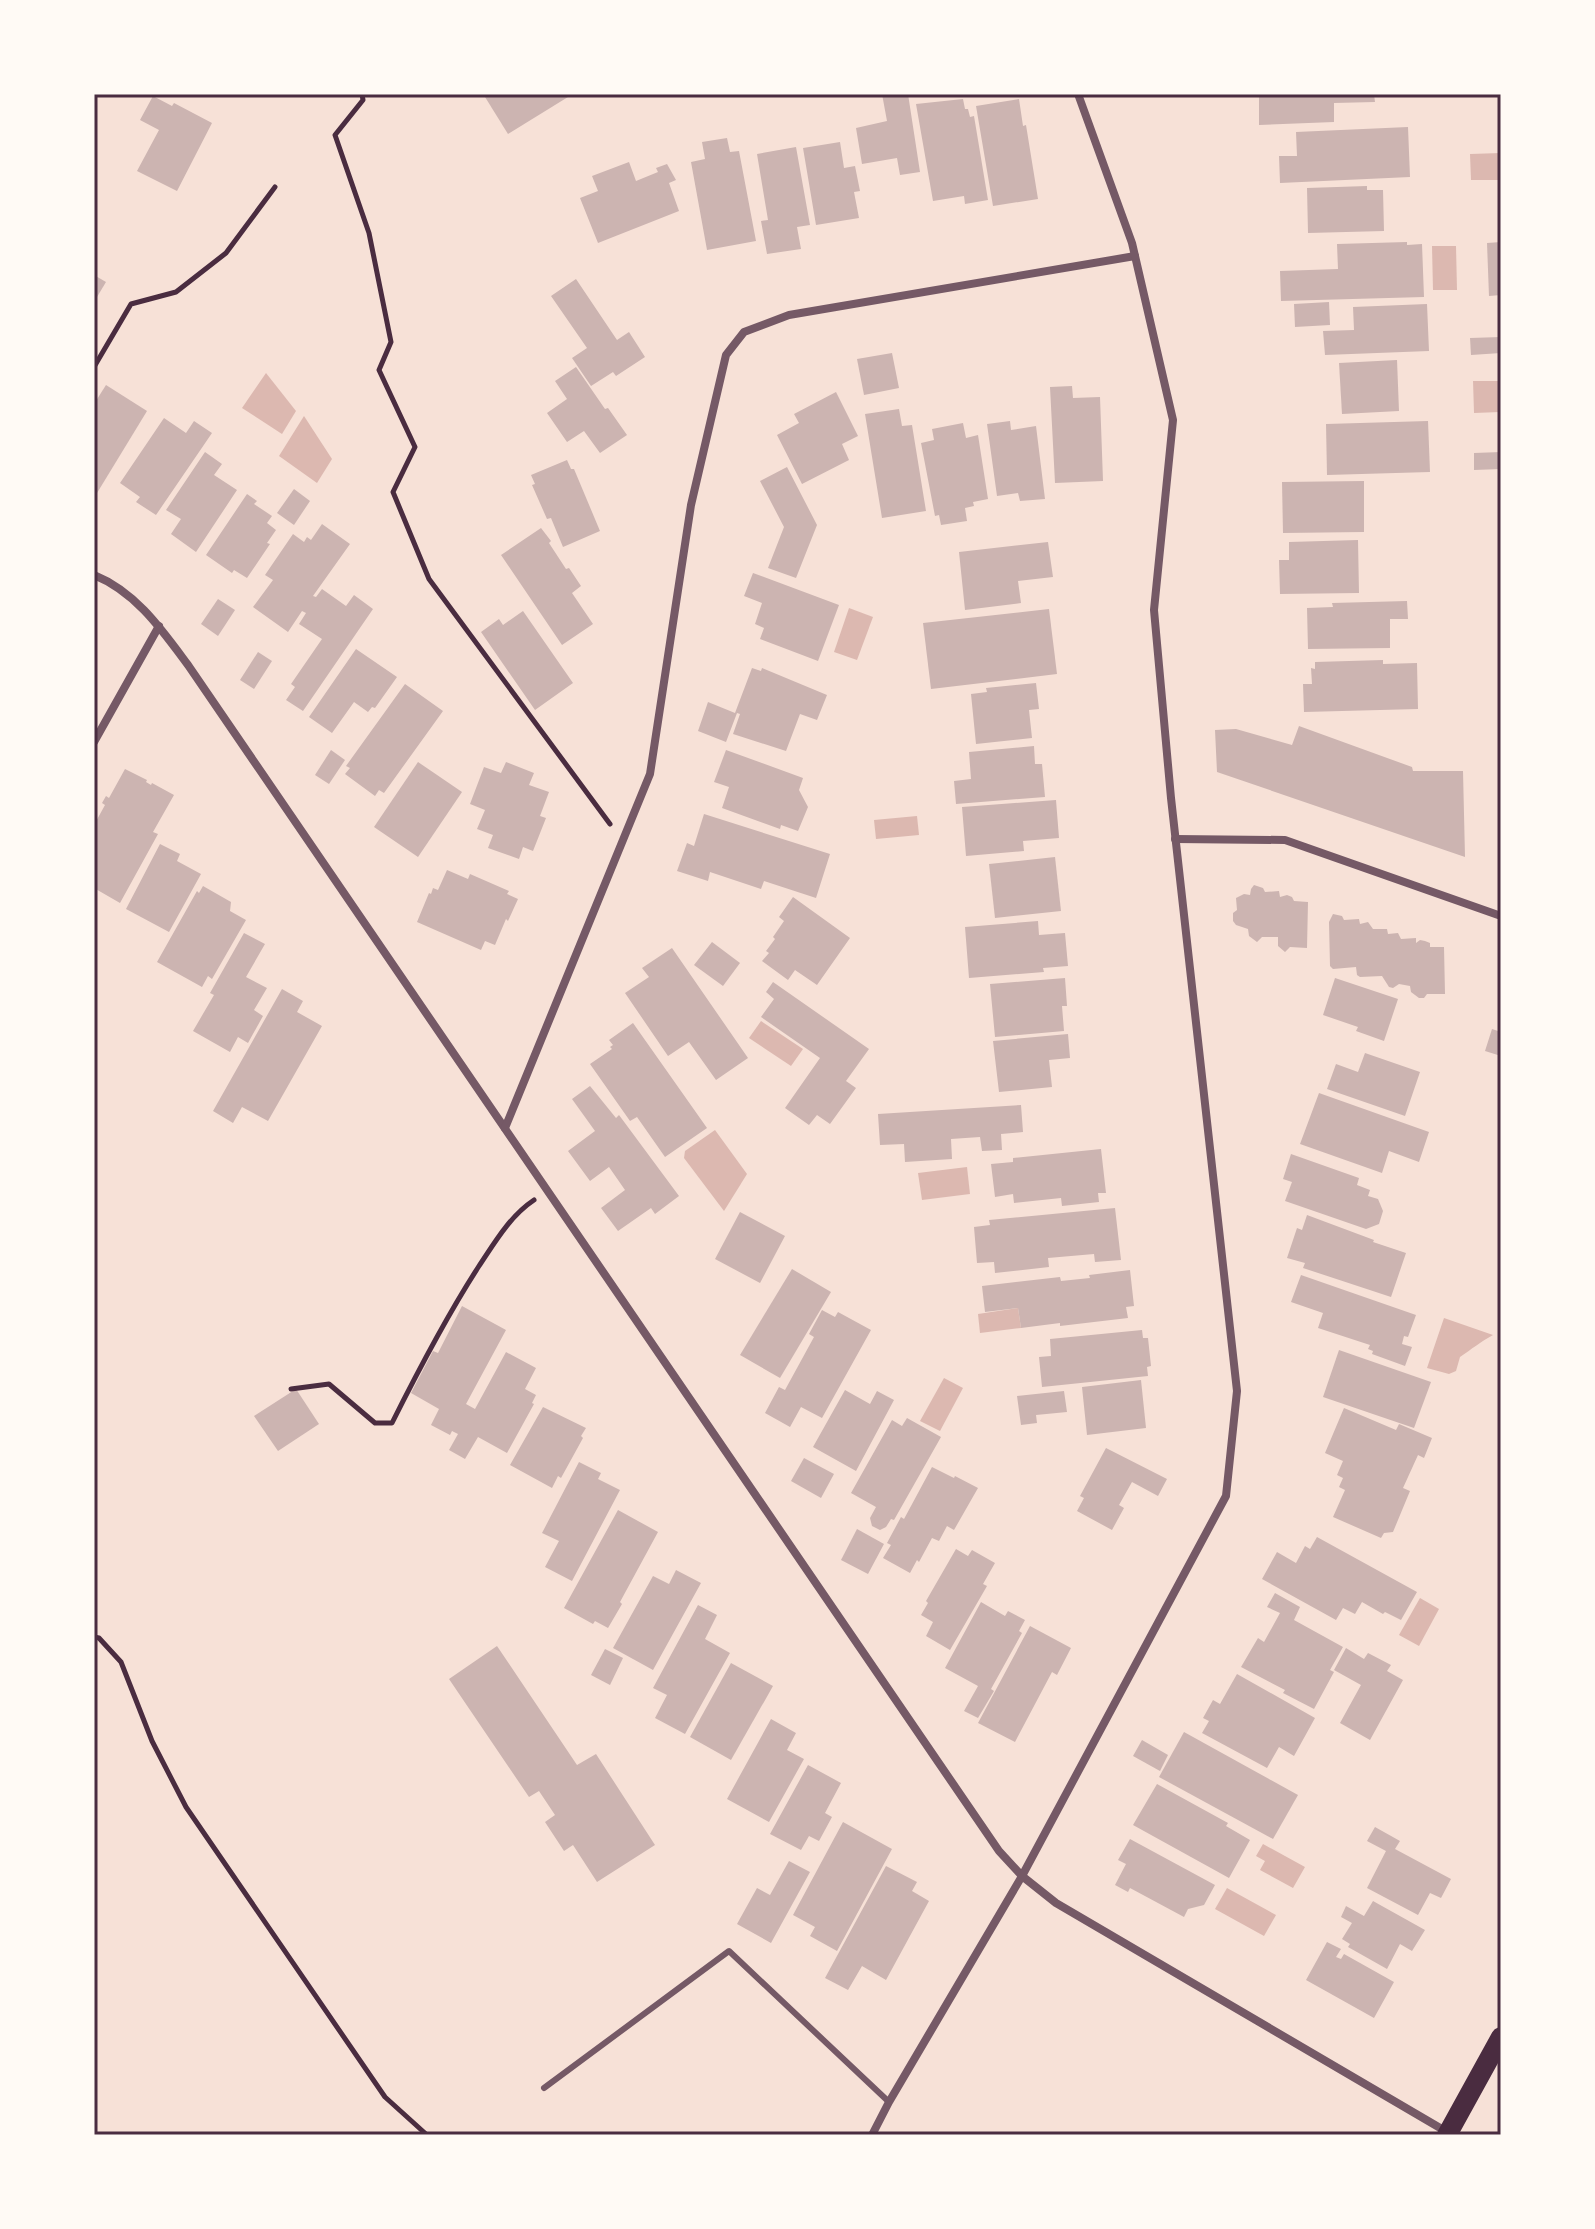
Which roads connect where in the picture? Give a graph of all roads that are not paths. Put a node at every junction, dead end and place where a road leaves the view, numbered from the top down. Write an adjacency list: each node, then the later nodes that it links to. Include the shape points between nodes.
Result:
1 (1078, 94): 2 (street)
2 (1135, 256): 6 (street, via 1173,420 1154,610); 8 (street, via 789,315 744,332 726,355 691,505 650,774)
3 (94, 575): 4 (street, via 134,598)
4 (159, 626): 5 (street); 8 (street)
5 (94, 742)
6 (1175, 839): 7 (street, via 1285,840); 9 (street, via 1237,1391 1226,1496)
7 (1501, 916)
8 (505, 1128): 9 (street, via 999,1851)
9 (1022, 1876): 12 (street); 13 (street, via 1056,1903)
10 (1501, 2037): 13 (main road)
11 (544, 2088): 12 (lane, via 729,1951)
12 (889, 2102): 14 (street)
13 (1447, 2134)
14 (872, 2135)

